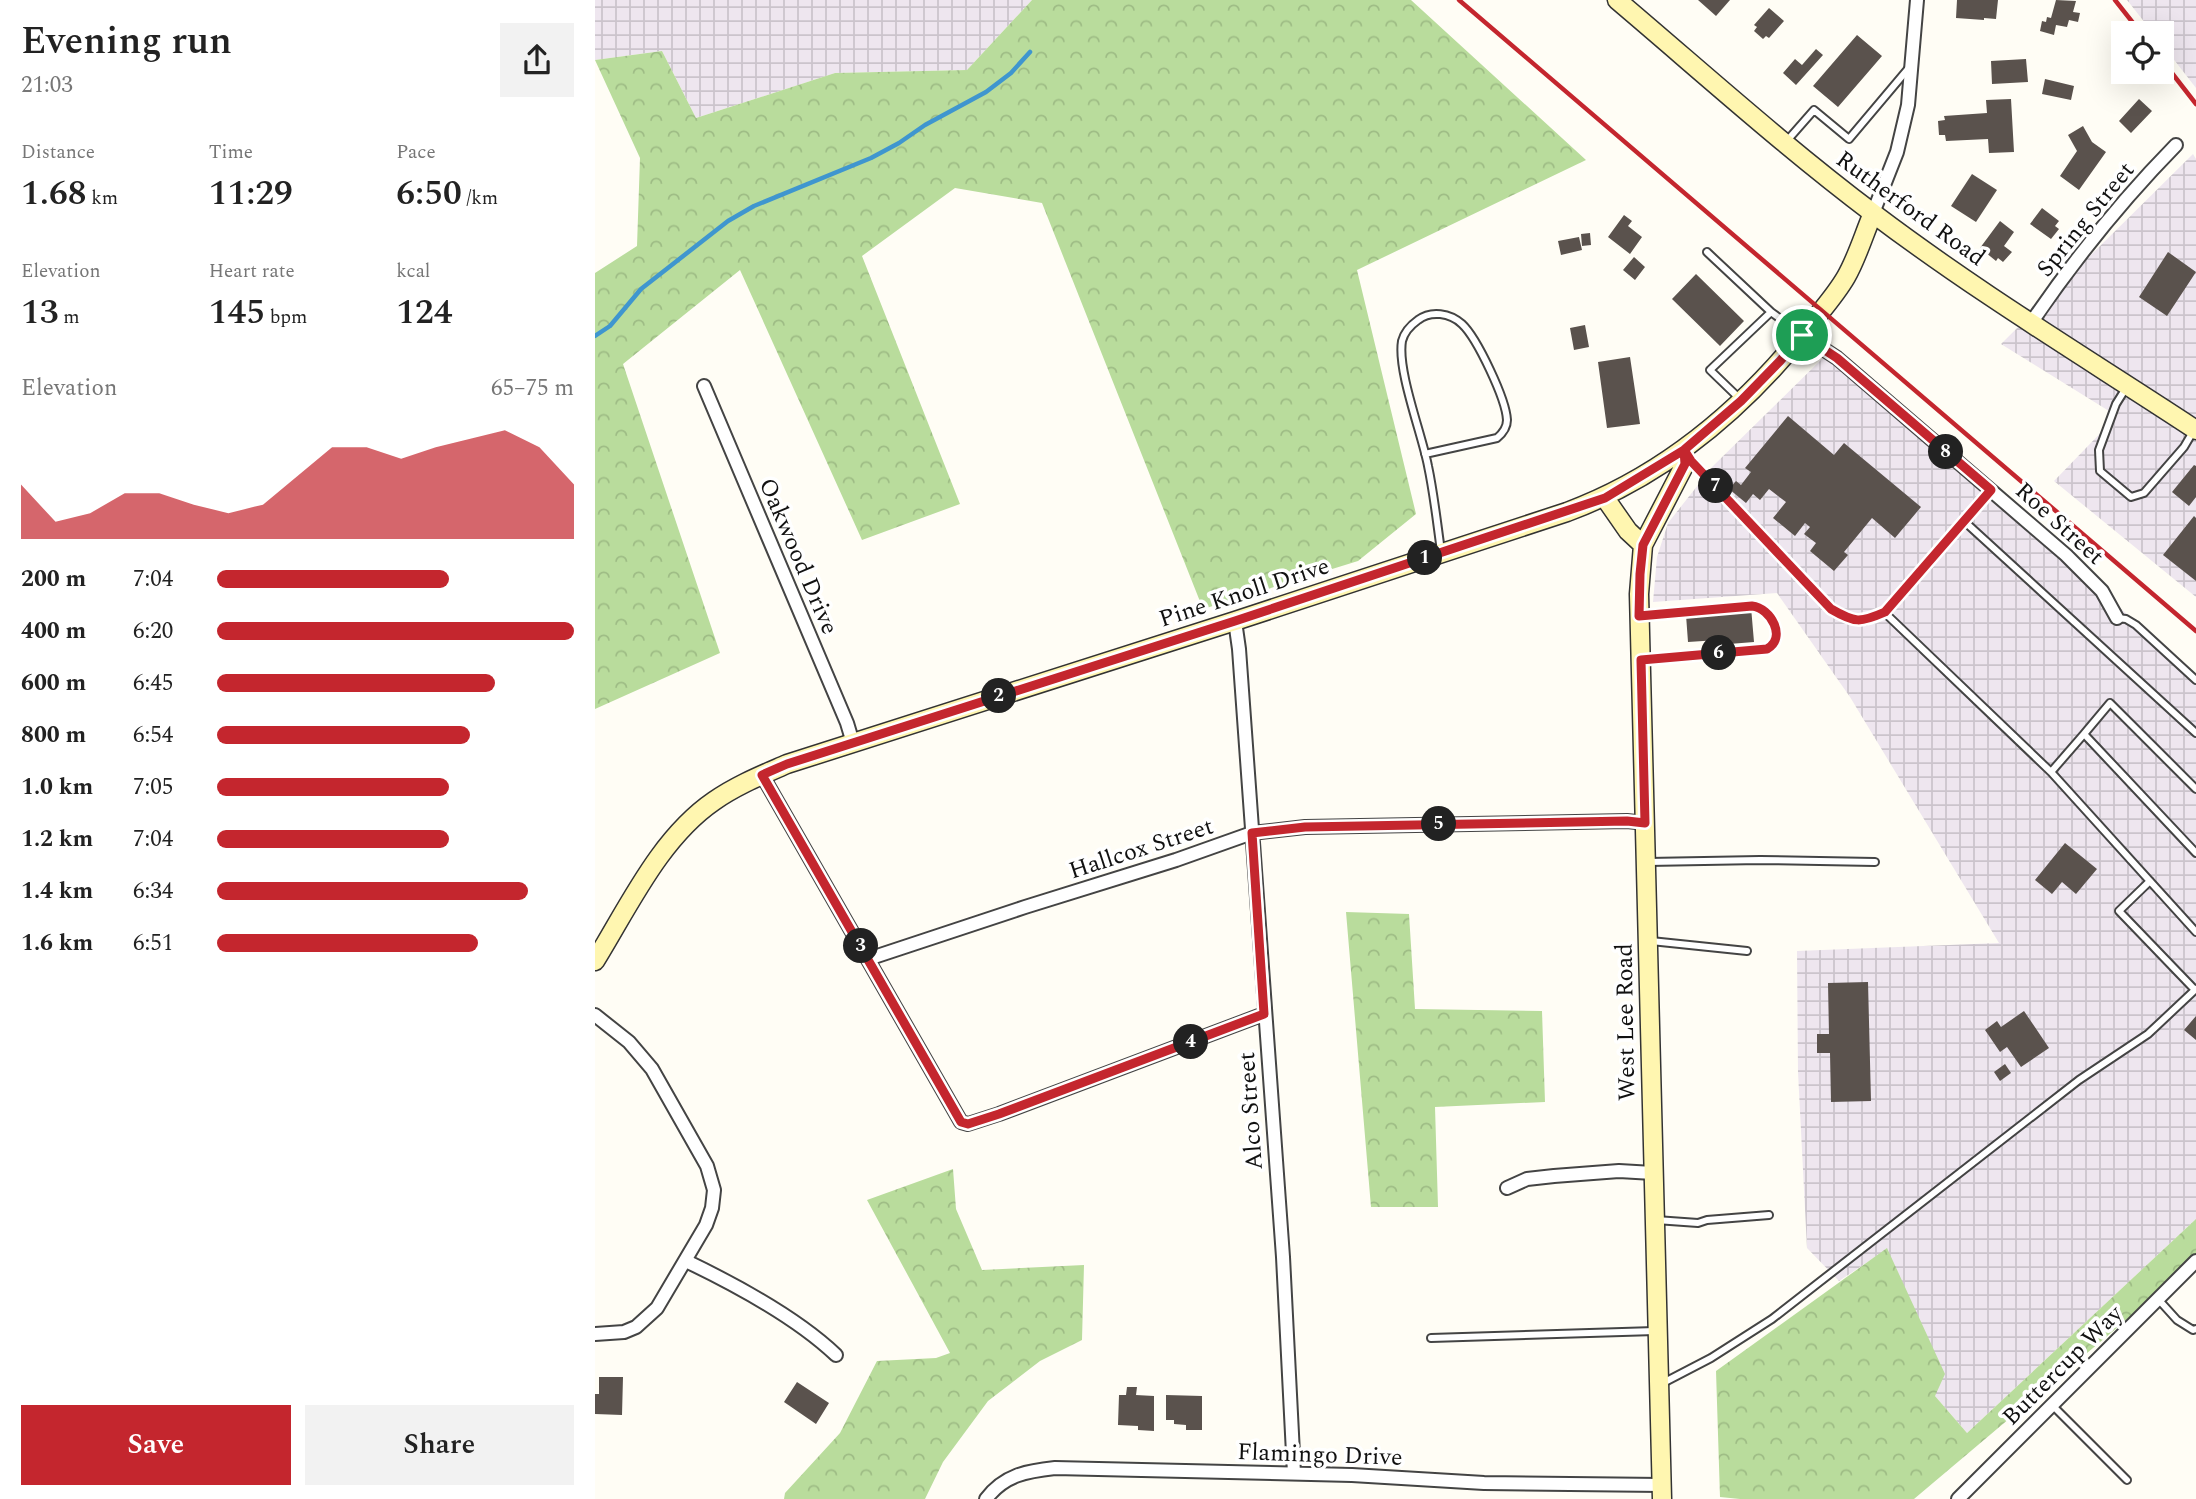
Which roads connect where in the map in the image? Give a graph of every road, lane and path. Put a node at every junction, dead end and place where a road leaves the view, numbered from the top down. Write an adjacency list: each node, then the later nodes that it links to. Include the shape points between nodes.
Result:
1 (1617, 0): 4 (street, Rutherford Road)
2 (1917, 0): 3 (street)
3 (1912, 64): 4 (lane, via 1849,139 1814,110); 6 (street, via 1897,152)
4 (1784, 143): 6 (street, Rutherford Road)
5 (2176, 145): 9 (street, Spring Street, via 2099,230)
6 (1873, 213): 9 (street, Rutherford Road); 10 (street, Pine Knoll Drive, via 1847,276)
7 (1707, 252): 8 (lane)
8 (1771, 312): 10 (lane); 13 (lane, via 1710,370)
9 (2031, 323): 12 (street, Rutherford Road)
10 (1802, 335): 13 (street, Pine Knoll Drive); 17 (street, Roe Street, via 1837,358)
11 (704, 386): 30 (street, Oakwood Drive)
12 (2127, 387): 14 (street, Rutherford Road); 14 (lane, via 2099,450 2100,471 2131,497 2144,493)
13 (1741, 401): 15 (street, Pine Knoll Drive)
14 (2196, 429)
15 (1684, 450): 18 (street, Pine Knoll Drive); 20 (street, West Lee Road, via 1685,464); 22 (lane, via 1831,609 1864,621)
16 (1425, 454): 16 (lane, via 1402,364 1402,339 1421,317 1436,313 1460,322 1468,331 1496,386 1507,422 1497,438); 21 (lane)
17 (1991, 490): 19 (lane); 24 (street, Roe Street, via 2097,585)
18 (1605, 498): 20 (street); 21 (street, Pine Knoll Drive)
19 (1965, 523): 22 (lane); 28 (lane)
20 (1643, 545): 23 (street, West Lee Road)
21 (1441, 553): 25 (street, Pine Knoll Drive)
22 (1885, 612): 31 (lane)
23 (1639, 616): 26 (street, West Lee Road); 26 (lane, via 1752,606 1765,610 1777,633 1774,645 1767,649)
24 (2117, 618): 27 (lane, via 2136,625)
25 (1235, 621): 30 (street, Pine Knoll Drive); 35 (street, Alco Street)
26 (1641, 660): 34 (street, West Lee Road)
27 (2196, 680)
28 (2196, 733)
29 (2084, 734): 31 (lane); 33 (lane, via 2110,703); 36 (lane)
30 (853, 743): 32 (street, Pine Knoll Drive)
31 (2051, 772): 39 (lane)
32 (762, 775): 43 (street); 44 (street, Pine Knoll Drive, via 713,802 670,841)
33 (2196, 789)
34 (1645, 823): 35 (street, Hallcox Street, via 1305,827); 37 (street, West Lee Road)
35 (1252, 833): 43 (street, Hallcox Street); 46 (street, Alco Street)
36 (2196, 853)
37 (1646, 862): 38 (lane); 41 (street, West Lee Road)
38 (1875, 862)
39 (2150, 881): 40 (lane); 45 (lane, via 2119,911)
40 (2196, 932)
41 (1648, 940): 42 (lane); 48 (street, West Lee Road)
42 (1747, 951)
43 (869, 959): 46 (street, via 956,1117 968,1124)
44 (595, 961)
45 (2196, 989): 60 (lane, via 2148,1034 2078,1080 1772,1319)
46 (1264, 1014): 62 (street, Alco Street)
47 (595, 1015): 52 (street, via 641,1054 707,1166 714,1190 712,1208)
48 (1653, 1173): 49 (street, via 1554,1175); 51 (street, West Lee Road)
49 (1507, 1188)
50 (1769, 1215): 51 (lane, via 1698,1223)
51 (1654, 1220): 56 (street, West Lee Road)
52 (686, 1261): 57 (street, via 646,1320 624,1332); 59 (street, via 808,1331)
53 (2196, 1261): 54 (street, Buttercup Way)
54 (2158, 1299): 55 (lane, via 2177,1320); 61 (street, Buttercup Way)
55 (2196, 1329)
56 (1657, 1331): 58 (lane); 60 (street, West Lee Road)
57 (595, 1334)
58 (1431, 1338)
59 (836, 1355)
60 (1659, 1385): 64 (street, West Lee Road)
61 (2052, 1405): 63 (lane); 66 (street, Buttercup Way)
62 (1294, 1473): 64 (street, Flamingo Drive); 65 (street, Flamingo Drive, via 1055,1468 1018,1474)
63 (2127, 1480)
64 (1662, 1492)
65 (986, 1499)
66 (1958, 1499)

